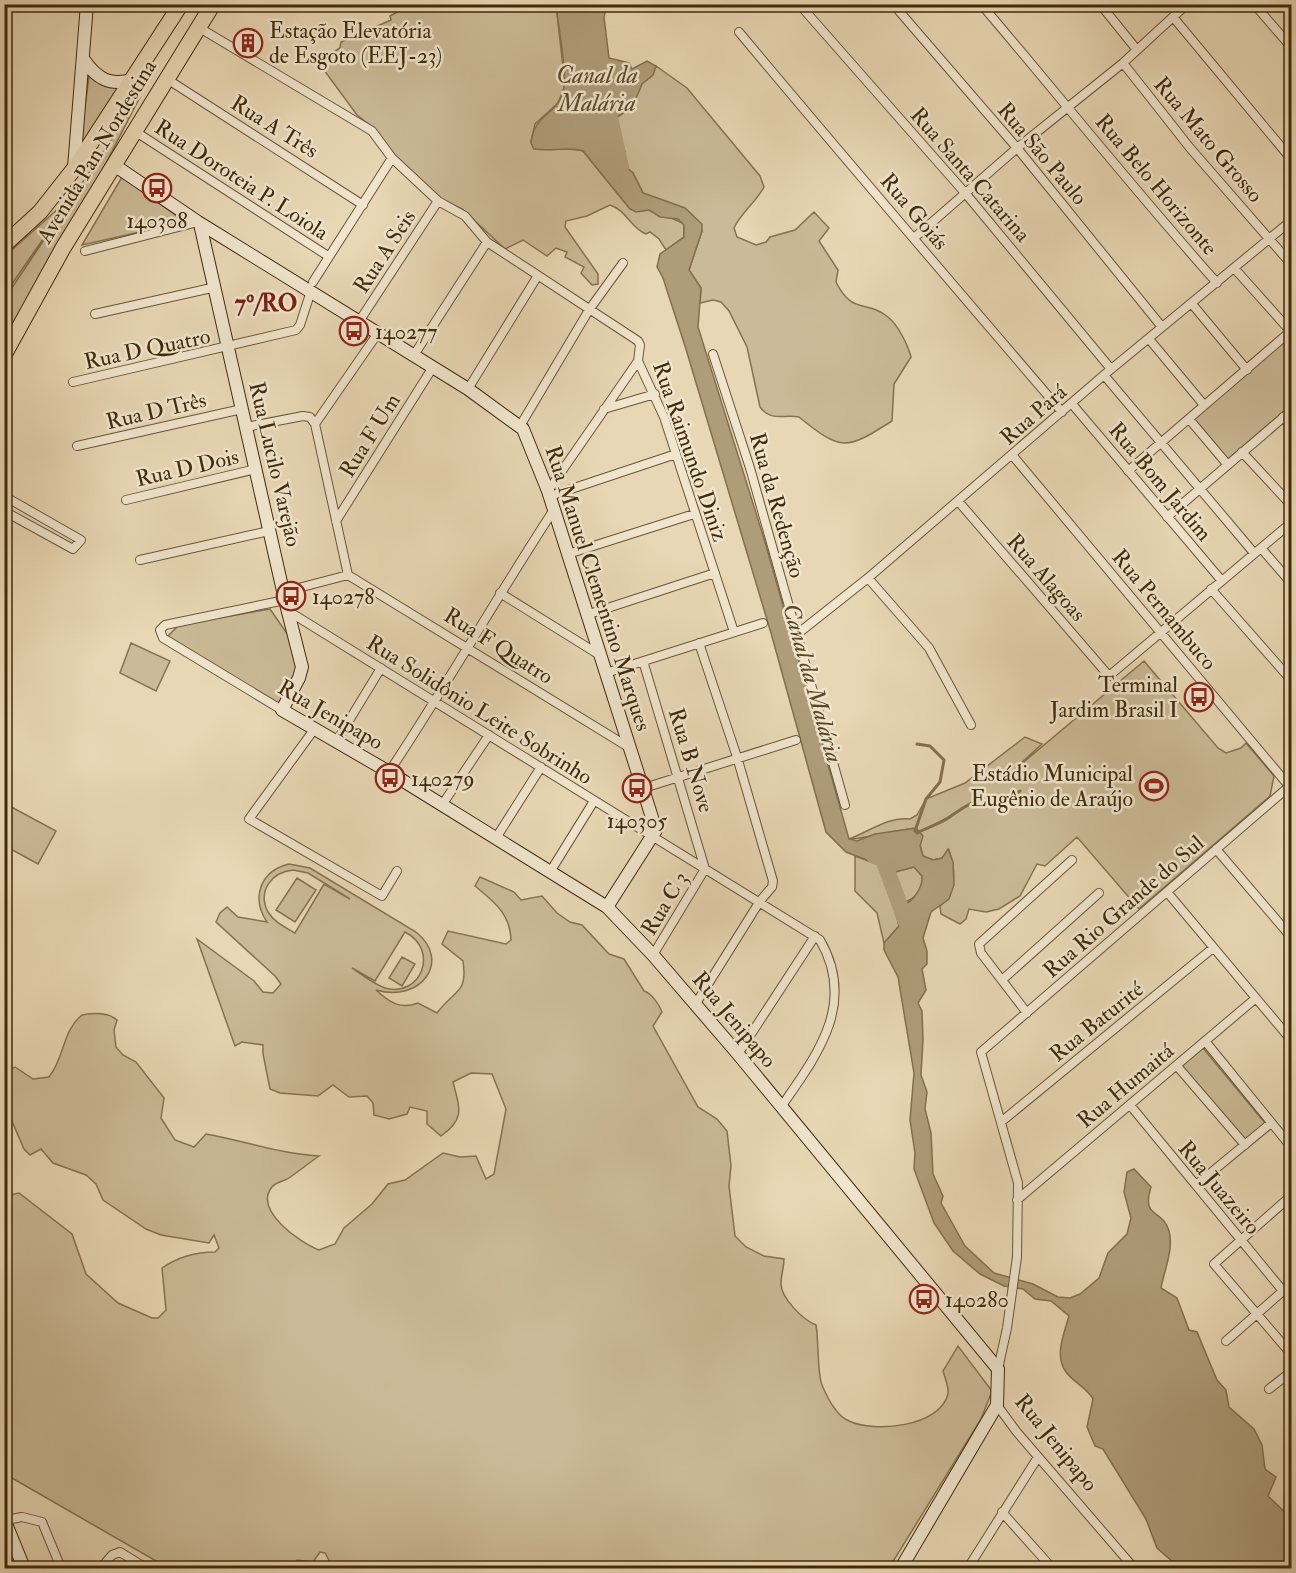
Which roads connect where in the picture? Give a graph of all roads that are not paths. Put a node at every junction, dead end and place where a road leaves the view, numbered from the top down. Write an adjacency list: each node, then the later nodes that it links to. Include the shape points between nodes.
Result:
1 (87, 4): 15 (street)
2 (181, 4): 18 (highway, Avenida Pan Nordestina)
3 (213, 4): 11 (highway, Avenida Pan Nordestina)
4 (800, 4): 26 (street, Rua Santa Catarina)
5 (893, 4): 21 (street, Rua São Paulo)
6 (981, 4): 19 (street, Rua Belo Horizonte)
7 (1100, 4): 14 (street)
8 (1187, 4): 10 (street)
9 (1254, 4): 13 (street)
10 (1173, 17): 14 (street); 23 (street)
11 (198, 27): 17 (highway, Avenida Pan Nordestina); 22 (street, Rua Raimundo Diniz, via 358,121 376,135)
12 (740, 32): 31 (street, Rua Goiás)
13 (1292, 48)
14 (1137, 50): 16 (street)
15 (84, 60): 18 (street, via 106,82); 25 (street)
16 (1123, 63): 19 (street); 32 (street, Rua Mato Grosso, via 1190,148)
17 (167, 79): 20 (highway, Avenida Pan Nordestina); 28 (street, Rua A Três)
18 (132, 80): 25 (highway, Avenida Pan Nordestina)
19 (1069, 107): 21 (street); 41 (street, Rua Belo Horizonte, via 1135,191)
20 (136, 132): 24 (highway, Avenida Pan Nordestina); 36 (street, Rua Doroteia P. Loiola)
21 (1017, 148): 26 (street); 48 (street, Rua São Paulo)
22 (392, 158): 27 (street, Rua Raimundo Diniz); 28 (street)
23 (1292, 160)
24 (114, 165): 30 (street, Rua Manuel Clementino Marques); 54 (highway, Avenida Pan Nordestina)
25 (74, 169): 34 (highway, Avenida Pan Nordestina, via 40,212)
26 (966, 194): 31 (street); 59 (street, Rua Santa Catarina)
27 (438, 201): 33 (street, Rua Raimundo Diniz, via 465,216); 47 (street, Rua A Seis)
28 (363, 205): 36 (street)
29 (1292, 220): 32 (street, Rua Pará)
30 (199, 223): 35 (street); 42 (street, Rua Lucilo Varejão); 43 (street, Rua Manuel Clementino Marques)
31 (914, 238): 68 (street, Rua Goiás)
32 (1270, 238): 38 (street, Rua Mato Grosso); 39 (street, Rua Pará)
33 (487, 242): 40 (street, Rua Raimundo Diniz); 55 (street)
34 (4, 246)
35 (85, 251)
36 (328, 256): 43 (street)
37 (623, 263): 45 (street)
38 (1292, 265)
39 (1234, 268): 41 (street, Rua Pará); 49 (street)
40 (537, 277): 45 (street, Rua Raimundo Diniz); 61 (street)
41 (1217, 283): 44 (street, Rua Pará)
42 (216, 287): 46 (street); 52 (street, Rua Lucilo Varejão)
43 (312, 287): 47 (street, Rua Manuel Clementino Marques); 52 (street, Rua D Quatro, via 297,329)
44 (1192, 304): 48 (street, Rua Pará); 58 (street)
45 (589, 310): 56 (street, Rua Raimundo Diniz, via 638,341); 72 (street)
46 (95, 314)
47 (360, 320): 50 (street, Rua Manuel Clementino Marques)
48 (1162, 327): 51 (street, Rua Pará)
49 (1291, 332): 58 (street)
50 (378, 333): 55 (street, Rua Manuel Clementino Marques); 71 (street)
51 (1149, 339): 59 (street, Rua Pará); 64 (street)
52 (229, 348): 60 (street, Rua D Quatro); 65 (street, Rua Lucilo Varejão)
53 (713, 354): 111 (street, Rua da Redenção, via 750,468)
54 (4, 355)
55 (414, 355): 57 (street, Rua Manuel Clementino Marques)
56 (638, 361): 62 (street, Rua Raimundo Diniz); 66 (street)
57 (433, 367): 61 (street, Rua Manuel Clementino Marques); 93 (street, Rua F Um)
58 (1247, 370): 64 (street)
59 (1108, 372): 63 (street, Rua Pará); 75 (street, Rua Santa Catarina)
60 (73, 382)
61 (468, 389): 72 (street, Rua Manuel Clementino Marques)
62 (655, 394): 66 (street); 78 (street, Rua Raimundo Diniz)
63 (1072, 404): 68 (street, Rua Pará); 82 (street, Rua Bom Jardim)
64 (1204, 405): 70 (street)
65 (242, 409): 74 (street, Rua Lucilo Varejão); 76 (street, Rua D Três)
66 (604, 409): 84 (street)
67 (1292, 410): 69 (street)
68 (1062, 412): 79 (street, Rua Pará)
69 (1283, 417): 73 (street); 77 (street)
70 (1189, 419): 75 (street); 80 (street)
71 (315, 424): 74 (street, via 310,417 303,416); 93 (street)
72 (520, 426): 84 (street, Rua Manuel Clementino Marques)
73 (1292, 426)
74 (246, 427): 81 (street, Rua Lucilo Varejão)
75 (1161, 442): 82 (street); 83 (street, Rua Santa Catarina)
76 (77, 446)
77 (1242, 452): 80 (street); 88 (street)
78 (676, 454): 84 (street); 91 (street, Rua Raimundo Diniz)
79 (1013, 456): 87 (street, Rua Pará); 109 (street, Rua Pernambuco)
80 (1227, 464): 83 (street)
81 (256, 469): 86 (street, Rua D Dois); 95 (street, Rua Lucilo Varejão)
82 (1128, 471): 92 (street, Rua Bom Jardim)
83 (1200, 489): 92 (street); 96 (street, Rua Santa Catarina)
84 (549, 493): 90 (street, Rua Manuel Clementino Marques)
85 (4, 496): 89 (street, via 81,540 73,549)
86 (126, 500)
87 (958, 501): 101 (street, Rua Pará); 109 (street, Rua Alagoas, via 1109,676)
88 (1292, 506)
89 (4, 511)
90 (553, 511): 97 (street, Rua Manuel Clementino Marques); 105 (street)
91 (694, 514): 97 (street); 99 (street, Rua Raimundo Diniz)
92 (1167, 517): 102 (street, Rua Bom Jardim)
93 (336, 521): 100 (street)
94 (1292, 522): 96 (street)
95 (269, 531): 98 (street); 106 (street, Rua Lucilo Varejão)
96 (1257, 551): 102 (street); 103 (street, Rua Santa Catarina)
97 (568, 554): 107 (street, Rua Manuel Clementino Marques)
98 (140, 560)
99 (715, 573): 107 (street); 110 (street, Rua Raimundo Diniz)
100 (348, 575): 106 (street); 113 (street, Rua F Quatro)
101 (868, 578): 111 (street, Rua Pará); 121 (street, via 929,648)
102 (1222, 580): 104 (street)
103 (1292, 584)
104 (1211, 590): 109 (street); 118 (street)
105 (500, 593): 113 (street); 114 (street)
106 (285, 601): 116 (street, Rua Solidônio Leite Sobrinho); 120 (street, Rua Lucilo Varejão, via 302,667); 120 (street, Rua Jenipapo, via 165,625 159,630 163,638)
107 (586, 615): 114 (street, Rua Manuel Clementino Marques)
108 (764, 623): 110 (street)
109 (1161, 631): 131 (street, Rua Pernambuco)
110 (734, 632): 112 (street)
111 (796, 635): 135 (street, Rua da Redenção)
112 (699, 643): 115 (street); 127 (street)
113 (467, 646): 119 (street); 126 (street, Rua F Quatro)
114 (598, 654): 117 (street, Rua Manuel Clementino Marques)
115 (643, 661): 117 (street); 130 (street, Rua B Nove)
116 (381, 669): 119 (street, Rua Solidônio Leite Sobrinho); 125 (street)
117 (606, 673): 126 (street, Rua Manuel Clementino Marques)
118 (1292, 681)
119 (436, 702): 123 (street, Rua Solidônio Leite Sobrinho); 129 (street)
120 (282, 710): 122 (street, Rua Jenipapo)
121 (971, 725)
122 (313, 731): 125 (street, Rua Jenipapo); 141 (street, via 249,819 382,896)
123 (489, 735): 128 (street, Rua Solidônio Leite Sobrinho); 134 (street)
124 (796, 740): 127 (street)
125 (336, 742): 129 (street, Rua Jenipapo)
126 (630, 748): 132 (street, Rua Manuel Clementino Marques)
127 (737, 757): 130 (street); 145 (street, via 772,875 772,887)
128 (541, 767): 133 (street, Rua Solidônio Leite Sobrinho); 137 (street)
129 (389, 772): 134 (street, Rua Jenipapo)
130 (678, 777): 132 (street); 140 (street, Rua B Nove)
131 (1290, 785): 138 (street, Rua Rio Grande do Sul)
132 (644, 788): 136 (street, Rua Manuel Clementino Marques, via 656,830)
133 (594, 801): 136 (street, Rua Solidônio Leite Sobrinho); 142 (street)
134 (442, 805): 137 (street, Rua Jenipapo)
135 (845, 805)
136 (653, 837): 140 (street, Rua Solidônio Leite Sobrinho); 146 (street)
137 (496, 838): 142 (street, Rua Jenipapo)
138 (1216, 849): 143 (street, Rua Rio Grande do Sul); 148 (street)
139 (1072, 860): 151 (street, via 979,944 981,953)
140 (705, 869): 145 (street, Rua Solidônio Leite Sobrinho); 150 (street, Rua C 3)
141 (397, 871)
142 (550, 872): 146 (street, Rua Jenipapo)
143 (1167, 892): 149 (street); 154 (street, Rua Rio Grande do Sul)
144 (1099, 893): 151 (street)
145 (760, 901): 147 (street, Rua Solidônio Leite Sobrinho); 153 (street)
146 (608, 907): 150 (street, Rua Jenipapo)
147 (818, 938): 157 (street); 160 (street, via 832,965 834,1014 813,1060)
148 (1292, 938)
149 (1213, 948): 152 (street); 161 (street, Rua Baturité)
150 (653, 955): 153 (street, Rua Jenipapo)
151 (1002, 980): 154 (street)
152 (1256, 998): 155 (street, Rua Humaitá); 156 (street)
153 (696, 1005): 157 (street, Rua Jenipapo)
154 (1027, 1013): 161 (street, Rua Rio Grande do Sul, via 982,1050 980,1056)
155 (1204, 1041): 158 (street, Rua Humaitá); 162 (street)
156 (1292, 1041)
157 (738, 1054): 160 (street, Rua Jenipapo)
158 (1177, 1066): 159 (street, Rua Humaitá); 163 (street)
159 (1130, 1105): 165 (street, Rua Juazeiro); 167 (street, Rua Humaitá)
160 (781, 1107): 174 (street, Rua Jenipapo)
161 (1001, 1122): 167 (street, via 1018,1183)
162 (1271, 1123): 163 (street); 164 (street)
163 (1245, 1145): 165 (street)
164 (1292, 1148)
165 (1196, 1185): 168 (street, Rua Juazeiro)
166 (1292, 1195): 168 (street)
167 (1017, 1200): 174 (street, via 1016,1266)
168 (1240, 1239): 170 (street, Rua Juazeiro); 171 (street, via 1214,1264)
169 (1292, 1284): 170 (street)
170 (1283, 1291): 171 (street)
171 (1256, 1315): 172 (street); 173 (street)
172 (1226, 1341)
173 (1292, 1355)
174 (998, 1369): 177 (street, Rua Jenipapo)
175 (1292, 1371): 176 (street)
176 (1269, 1389)
177 (997, 1405): 178 (street, Rua Jenipapo); 186 (street)
178 (1038, 1457): 179 (street); 188 (street, Rua Jenipapo)
179 (1002, 1512): 181 (street); 187 (street)
180 (5, 1519): 182 (street); 183 (street, via 22,1517 42,1522)
181 (972, 1567)
182 (24, 1569)
183 (62, 1569)
184 (101, 1569): 185 (street, via 112,1555 120,1552)
185 (146, 1569)
186 (901, 1569)
187 (1052, 1569)
188 (1134, 1569)

